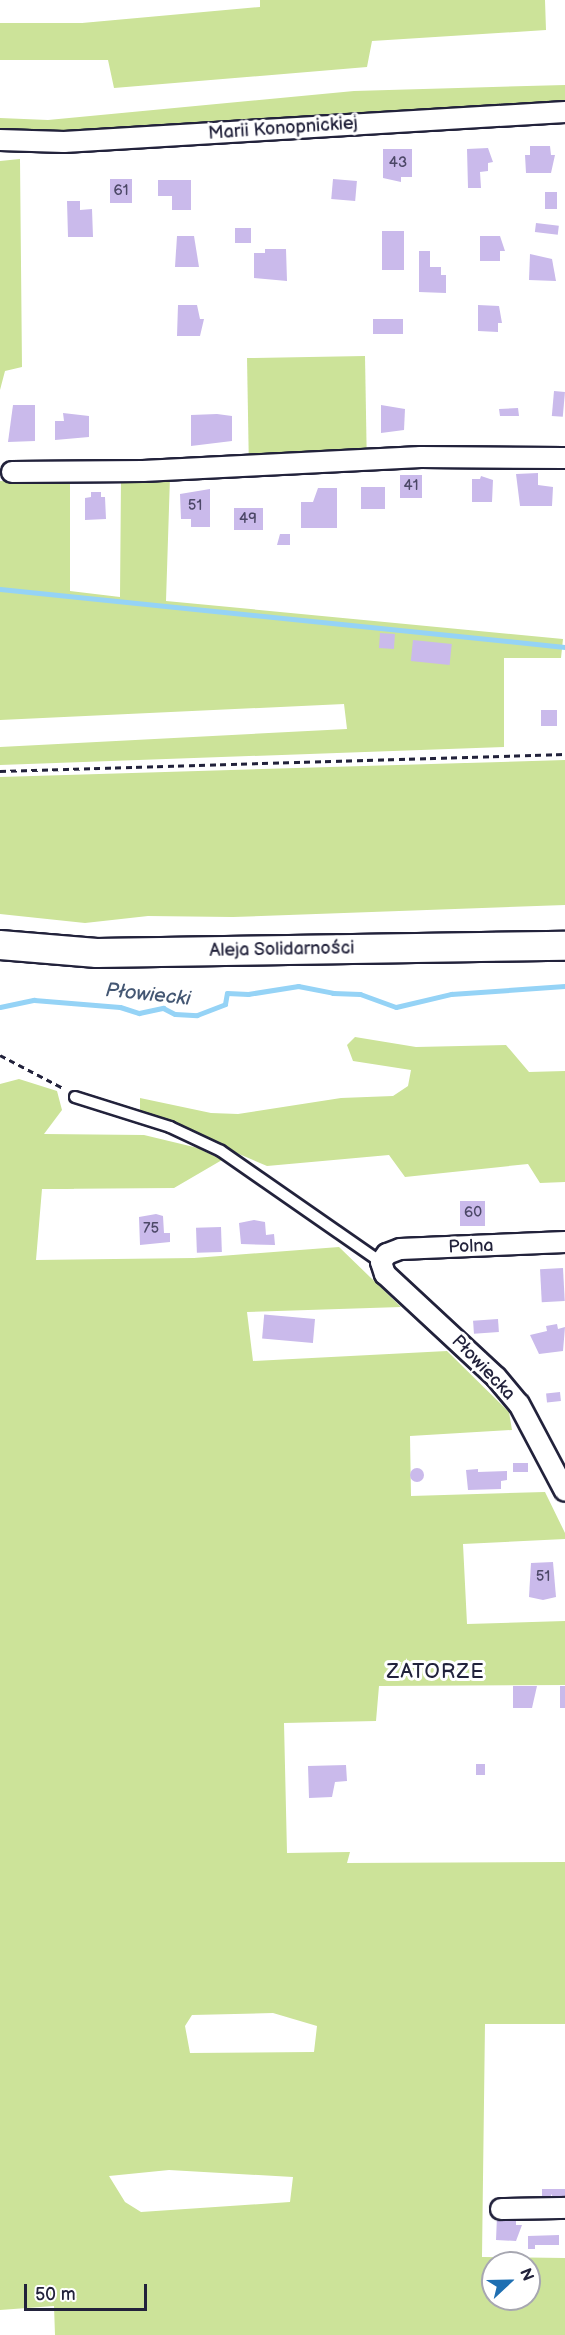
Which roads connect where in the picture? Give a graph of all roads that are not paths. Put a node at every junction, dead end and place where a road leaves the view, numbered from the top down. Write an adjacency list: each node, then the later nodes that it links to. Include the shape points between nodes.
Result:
1 (565, 112): 2 (street, Marii Konopnickiej, via 64,142)
2 (0, 140)
3 (565, 458): 4 (street, via 421,458 143,471)
4 (12, 472)
5 (0, 945): 6 (main road, Aleja Solidarności, via 97,953)
6 (565, 946)
7 (75, 1097): 9 (lane, via 170,1127 221,1151)
8 (565, 1242): 9 (street, Polna, via 400,1249 387,1254)
9 (381, 1262): 10 (street, Płowiecka, via 385,1274 496,1377 519,1404)
10 (565, 1491)
11 (565, 2208): 12 (street)
12 (501, 2209)

